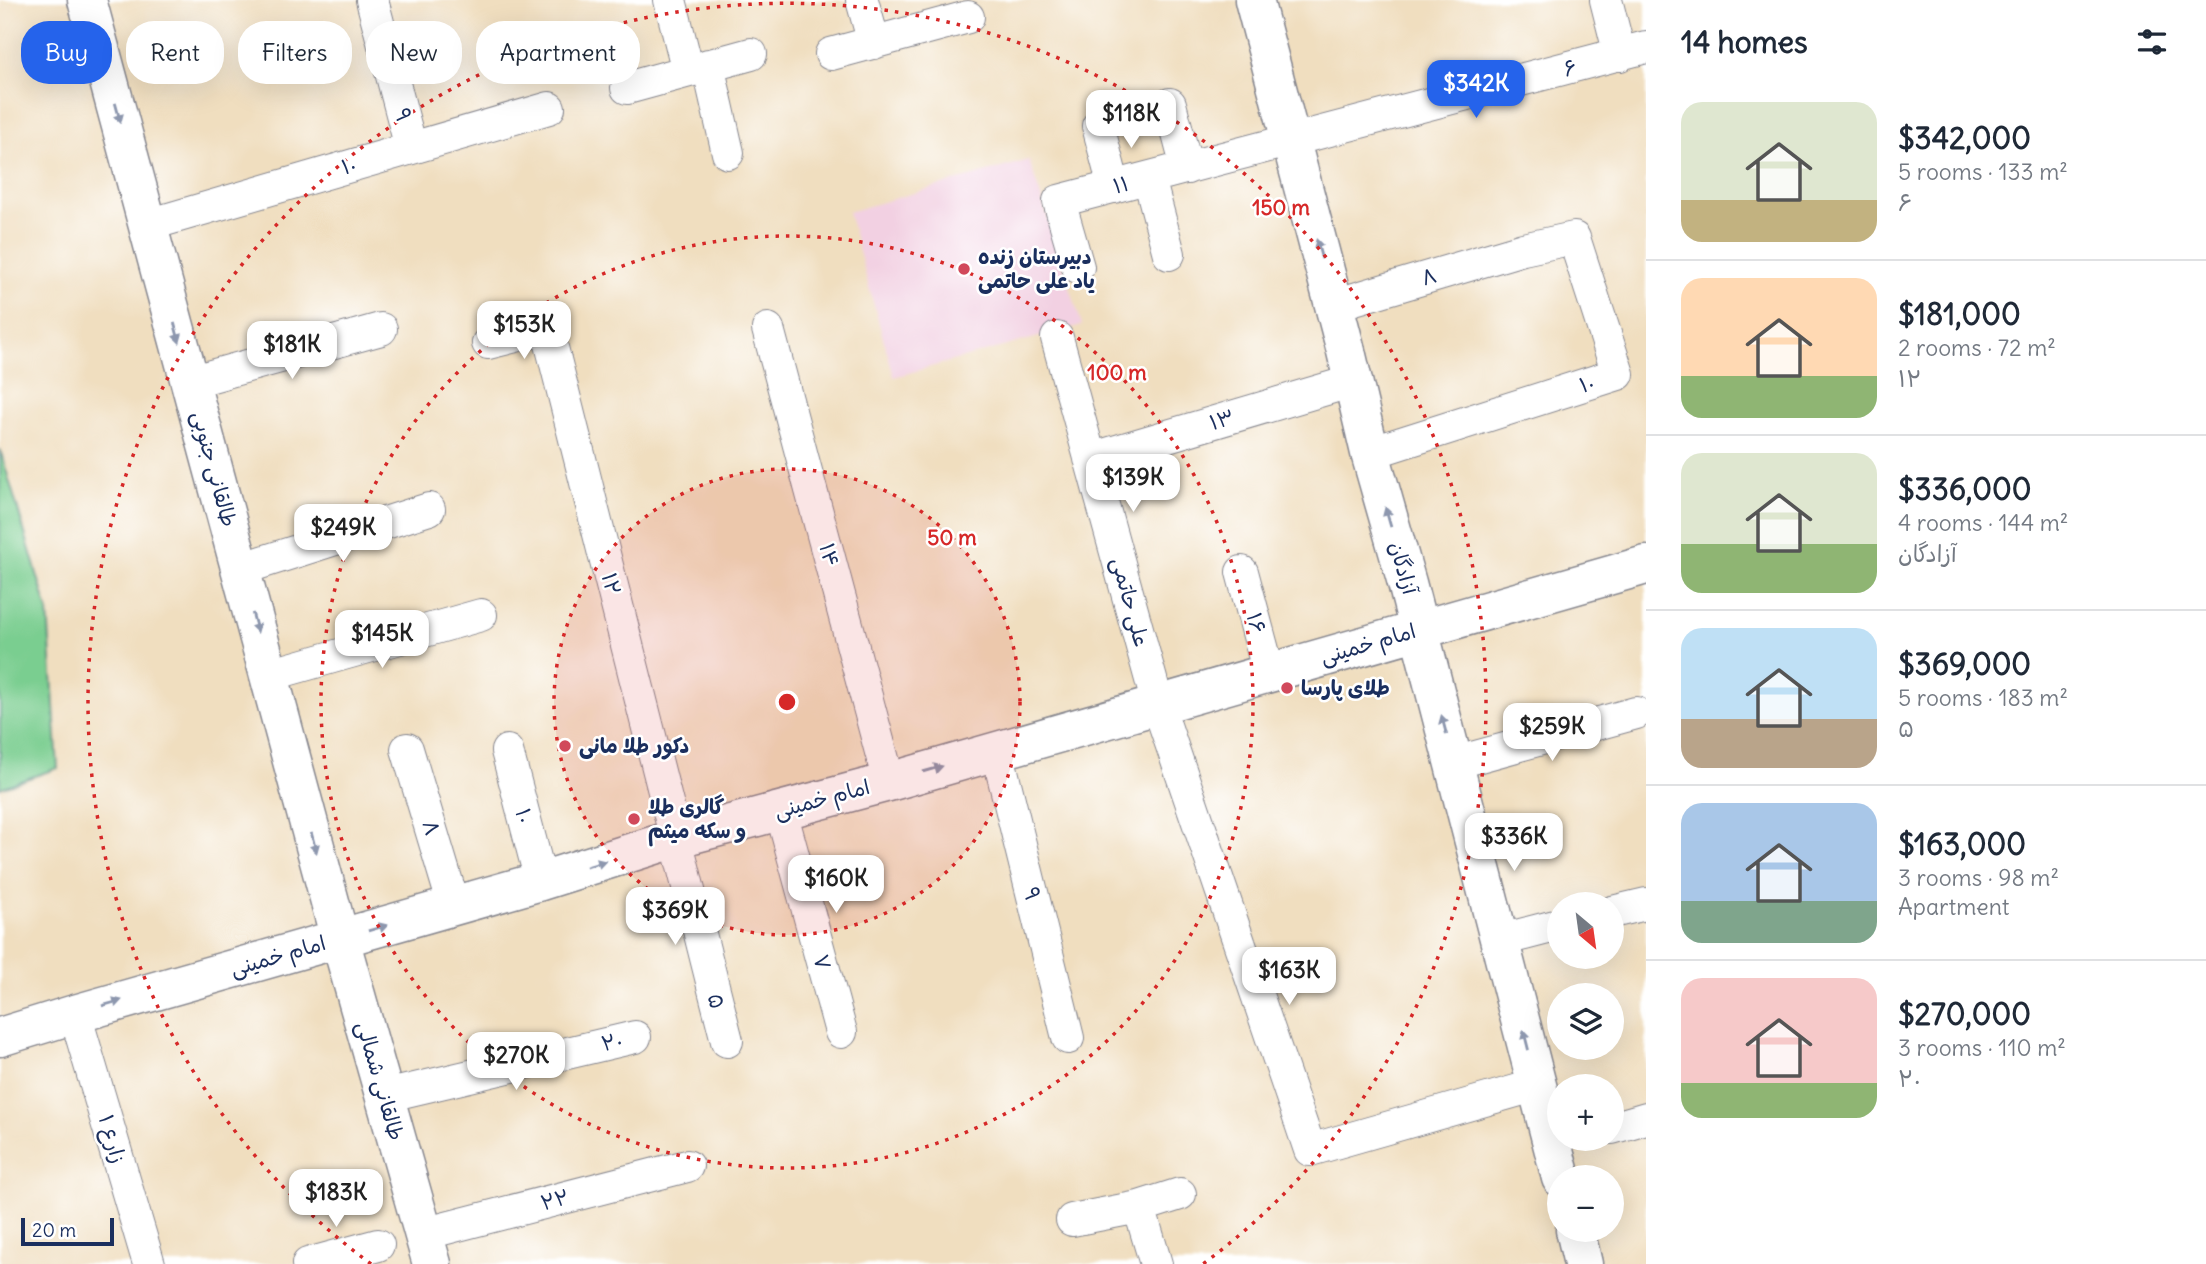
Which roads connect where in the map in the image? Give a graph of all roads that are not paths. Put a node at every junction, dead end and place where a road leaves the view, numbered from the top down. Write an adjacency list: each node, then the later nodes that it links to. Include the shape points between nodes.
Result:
1 (87, 0): 23 (main road, طالقانی جنوبی, one-way to 23)
2 (372, 0): 18 (street, ۹)
3 (670, 0): 12 (street)
4 (862, 0): 8 (street)
5 (1606, 0): 9 (street)
6 (1257, 1): 17 (main road, آزادگان)
7 (968, 18): 8 (street)
8 (874, 43): 11 (street)
9 (1633, 51): 17 (street, ۶)
10 (751, 54): 12 (street)
11 (831, 54)
12 (698, 68): 13 (street); 19 (street)
13 (627, 88)
14 (1170, 104): 20 (street)
15 (550, 108): 18 (street, ۱۰)
16 (1098, 126): 22 (street)
17 (1291, 142): 20 (street, ۱۱); 27 (main road, آزادگان, one-way to 17)
18 (411, 148): 23 (street, ۱۰)
19 (728, 153)
20 (1187, 168): 21 (street, ۱۱)
21 (1149, 178): 22 (street, ۱۱); 25 (street)
22 (1114, 187): 26 (street, ۱۱, via 1059,201)
23 (148, 225): 32 (main road, طالقانی جنوبی, one-way to 32)
24 (1523, 249): 27 (street, ۸); 34 (street, ۱۰, via 1574,238 1618,374)
25 (1169, 254)
26 (1078, 268)
27 (1334, 305): 33 (main road, آزادگان)
28 (381, 329): 32 (street)
29 (768, 329): 50 (street, ۱۴)
30 (1057, 338): 35 (street, علی حاتمی)
31 (488, 343): 52 (street, ۱۲, via 547,328)
32 (190, 382): 38 (main road, طالقانی جنوبی)
33 (1353, 382): 34 (main road, آزادگان); 35 (street, ۱۳)
34 (1370, 453): 41 (main road, آزادگان, one-way to 34)
35 (1090, 459): 44 (street, علی حاتمی)
36 (429, 509): 38 (street)
37 (1646, 565): 41 (main road, امام خمینی)
38 (241, 569): 43 (main road, طالقانی جنوبی, one-way to 43)
39 (1242, 572): 42 (street, ۱۶)
40 (481, 615): 43 (street)
41 (1419, 630): 42 (main road, امام خمینی); 49 (main road, آزادگان, one-way to 41)
42 (1269, 673): 44 (main road, امام خمینی)
43 (269, 675): 58 (main road, طالقانی جنوبی, one-way to 58)
44 (1158, 705): 48 (main road, امام خمینی); 66 (street, علی حاتمی, via 1310,1150)
45 (1636, 713): 49 (street)
46 (408, 749): 55 (street, ۸)
47 (507, 751): 53 (street, ۱۰)
48 (996, 751): 50 (main road, امام خمینی, one-way to 48); 64 (street, ۹)
49 (1454, 763): 59 (main road, آزادگان)
50 (889, 782): 51 (main road, امام خمینی)
51 (780, 811): 52 (main road, امام خمینی); 61 (street, ۷)
52 (674, 839): 53 (main road, امام خمینی, one-way to 52); 65 (street, ۵)
53 (541, 881): 55 (main road, امام خمینی)
54 (1646, 904): 56 (street)
55 (454, 906): 58 (main road, امام خمینی, one-way to 55)
56 (1624, 909)
57 (1547, 928): 59 (street)
58 (340, 939): 60 (main road, امام خمینی, one-way to 58); 67 (main road, طالقانی شمالی)
59 (1501, 940): 66 (main road, آزادگان, one-way to 59)
60 (75, 1014): 62 (main road, امام خمینی); 78 (street, زارع ۱)
61 (841, 1032)
62 (0, 1037)
63 (635, 1037): 67 (street, ۲۰)
64 (1068, 1038)
65 (727, 1041)
66 (1538, 1085): 70 (main road, آزادگان)
67 (385, 1096): 77 (main road, طالقانی شمالی)
68 (1646, 1118): 69 (street)
69 (1624, 1124)
70 (1562, 1154)
71 (687, 1166): 77 (street, ۲۲)
72 (1180, 1194): 73 (street)
73 (1139, 1207): 74 (street); 80 (street)
74 (1072, 1220)
75 (1578, 1242): 81 (main road)
76 (378, 1245): 79 (street)
77 (428, 1249)
78 (149, 1264)
79 (308, 1264)
80 (1156, 1264)
81 (1583, 1264)

